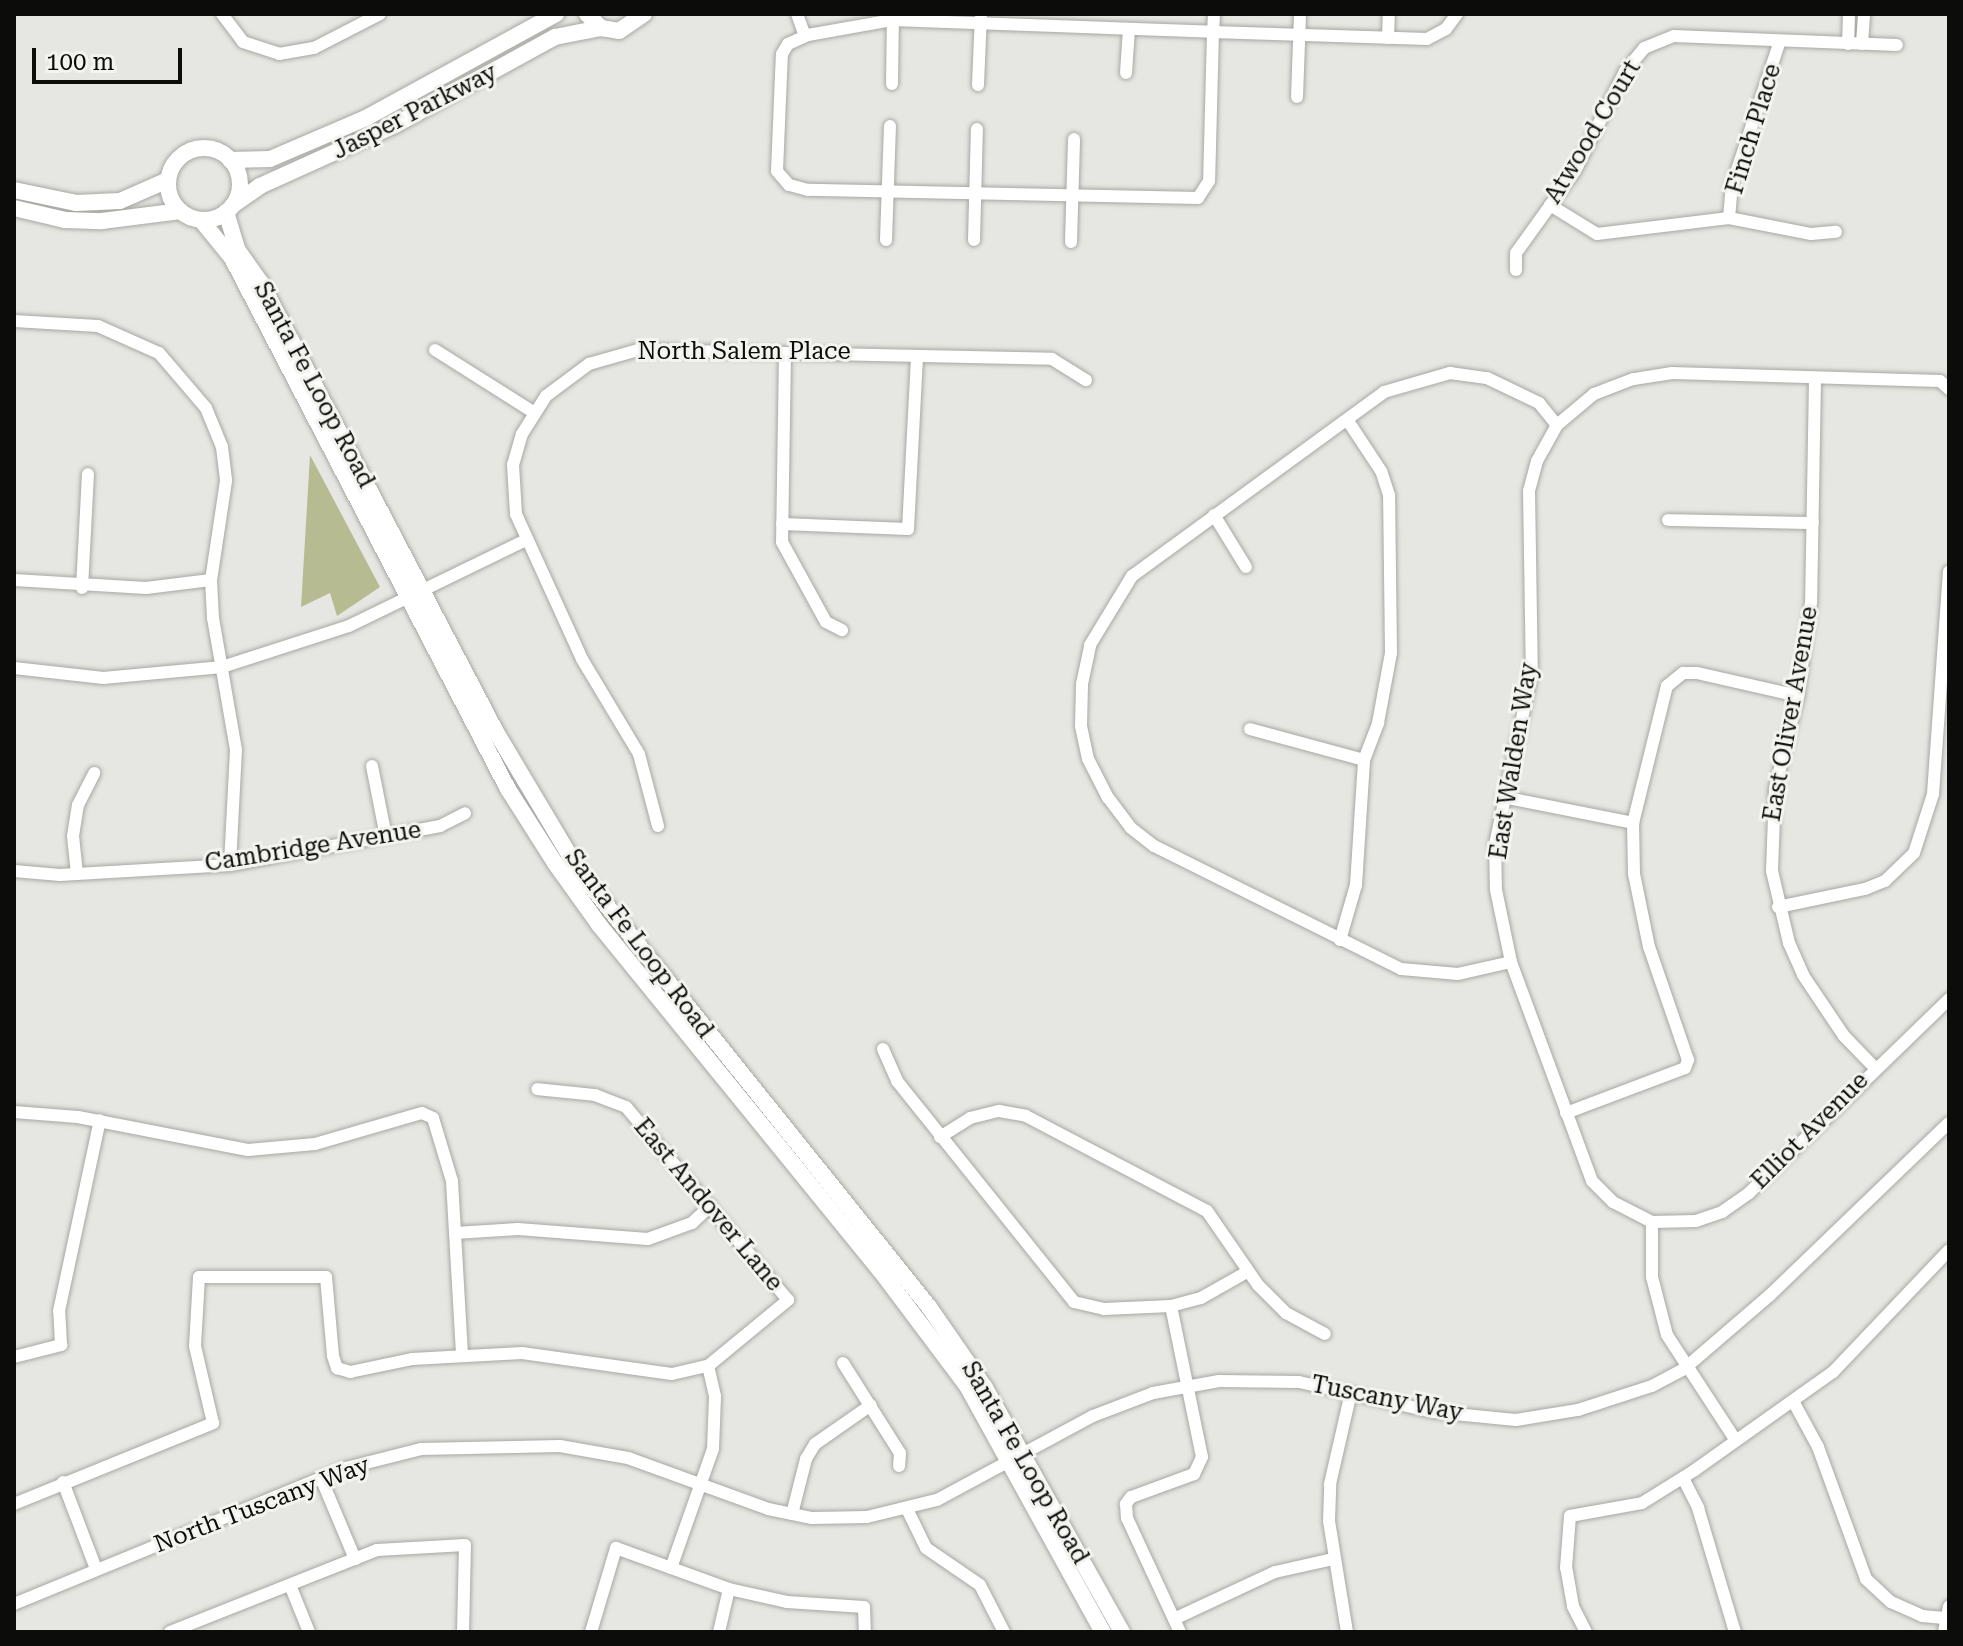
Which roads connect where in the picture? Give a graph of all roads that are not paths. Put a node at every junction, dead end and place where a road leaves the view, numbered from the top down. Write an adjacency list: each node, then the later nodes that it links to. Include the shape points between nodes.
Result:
1 (222, 14): 2 (street, via 243,42 279,54 314,48)
2 (380, 14)
3 (556, 14): 33 (main road, Jasper Parkway, via 352,124 270,159)
4 (587, 14): 16 (main road)
5 (644, 14): 16 (main road, Jasper Parkway, via 628,28)
6 (797, 14): 20 (street)
7 (1214, 14): 18 (street)
8 (1300, 14): 19 (street)
9 (1389, 14): 21 (street)
10 (1457, 14): 21 (street, via 1438,36)
11 (1849, 14): 23 (street)
12 (1864, 14): 24 (street)
13 (892, 17): 15 (street); 20 (street); 27 (street)
14 (1078, 18): 15 (street); 17 (street)
15 (981, 19): 28 (street)
16 (601, 28): 41 (main road, Jasper Parkway, via 555,37 395,125 260,186)
17 (1129, 29): 18 (street); 26 (street)
18 (1213, 32): 19 (street); 38 (street, via 1207,190 1192,200)
19 (1299, 35): 21 (street); 29 (street)
20 (805, 36): 36 (street, via 788,44 782,54 780,177 808,190)
21 (1388, 38)
22 (1780, 41): 23 (street, Atwood Court); 39 (street, Atwood Court, via 1674,36 1644,48 1625,71 1575,171); 43 (street, Finch Place, via 1732,185)
23 (1848, 44): 24 (street, Atwood Court)
24 (1862, 44): 25 (street, Atwood Court)
25 (1897, 45)
26 (1126, 73)
27 (892, 84)
28 (978, 85)
29 (1297, 97)
30 (890, 126): 36 (street)
31 (977, 129): 37 (street)
32 (1074, 139): 38 (street)
33 (230, 160): 34 (main road, via 198,149 178,160); 41 (main road, via 239,182)
34 (168, 180): 35 (main road, via 120,201 76,203); 42 (main road)
35 (14, 190)
36 (888, 192): 37 (street); 46 (street)
37 (976, 193): 38 (street); 47 (street)
38 (1073, 197): 48 (street)
39 (1550, 205): 43 (street, via 1597,234); 49 (street, Atwood Court, via 1516,253)
40 (14, 208): 42 (main road, via 65,220 102,221)
41 (230, 209): 44 (main road); 71 (main road, Santa Fe Loop Road, via 237,249 261,283)
42 (180, 211): 44 (main road)
43 (1729, 218): 45 (street, via 1811,234)
44 (201, 220): 71 (main road, Santa Fe Loop Road, via 232,258)
45 (1836, 232)
46 (886, 240)
47 (974, 240)
48 (1071, 242)
49 (1516, 270)
50 (14, 321): 69 (street, via 98,326 159,353 182,375 206,408 225,470)
51 (435, 350): 57 (street)
52 (785, 353): 53 (street, North Salem Place); 57 (street, North Salem Place, via 613,353 564,378); 64 (street)
53 (917, 356): 55 (street, North Salem Place, via 1052,359); 64 (street, via 908,529)
54 (1815, 379): 56 (street, East Walden Way, via 1940,381); 59 (street, East Walden Way, via 1672,373 1633,379 1594,394); 63 (street, East Oliver Avenue)
55 (1086, 380)
56 (1948, 388)
57 (533, 412): 65 (street, North Salem Place, via 517,448 511,488)
58 (1348, 421): 59 (street, via 1384,392 1450,373 1487,378 1515,390 1539,403); 61 (street); 78 (street, via 1381,471 1392,523 1388,683)
59 (1557, 425): 81 (street, East Walden Way, via 1537,461 1529,491 1532,672)
60 (88, 474): 70 (street)
61 (1214, 515): 66 (street); 90 (street, via 1132,576 1107,610 1090,645 1082,684 1081,726 1088,759 1108,798 1131,828 1154,846)
62 (1668, 520): 63 (street)
63 (1813, 523): 76 (street, East Oliver Avenue, via 1811,602)
64 (782, 524): 73 (street, via 782,542 792,567 826,622)
65 (524, 541): 71 (street); 84 (street, North Salem Place, via 582,659 639,754)
66 (1246, 567)
67 (1949, 572): 72 (street)
68 (14, 580): 70 (street)
69 (211, 580): 70 (street); 74 (street)
70 (82, 588)
71 (417, 596): 74 (street, via 286,649); 118 (main road, Santa Fe Loop Road, via 579,871 882,1246 985,1388)
72 (1949, 604): 89 (street, via 1933,794 1914,853 1885,881 1865,889)
73 (842, 630)
74 (222, 667): 75 (street, via 103,678); 86 (street, via 236,750)
75 (14, 668)
76 (1798, 696): 83 (street, via 1697,673 1673,678); 89 (street, East Oliver Avenue, via 1775,789 1771,833)
77 (1250, 729): 78 (street)
78 (1364, 760): 90 (street, via 1356,885)
79 (372, 766): 85 (street)
80 (94, 773): 88 (street, via 78,805 73,836)
81 (1503, 797): 83 (street); 91 (street, East Walden Way, via 1495,844 1496,890)
82 (465, 813): 85 (street, Cambridge Avenue, via 440,826)
83 (1633, 823): 97 (street, via 1638,905 1688,1060 1685,1068)
84 (658, 826)
85 (386, 837): 86 (street, Cambridge Avenue)
86 (230, 865): 88 (street, Cambridge Avenue)
87 (14, 871): 88 (street, Cambridge Avenue)
88 (77, 874)
89 (1778, 907): 94 (street, East Oliver Avenue, via 1816,997)
90 (1340, 940): 91 (street, via 1419,973 1458,974)
91 (1511, 962): 97 (street, East Walden Way)
92 (1949, 999): 94 (street, Elliot Avenue)
93 (883, 1049): 100 (street, via 897,1081)
94 (1874, 1067): 102 (street, Elliot Avenue, via 1749,1193 1722,1212 1696,1221)
95 (537, 1089): 101 (street, East Andover Lane, via 595,1095 626,1107)
96 (14, 1112): 98 (street)
97 (1566, 1113): 102 (street, East Walden Way, via 1592,1181 1613,1202)
98 (100, 1120): 103 (street, via 248,1150 315,1144 422,1113 433,1118 452,1181); 109 (street, via 59,1311 61,1345)
99 (1949, 1123): 112 (street, Tuscany Way, via 1770,1295)
100 (940, 1137): 105 (street, via 970,1118 999,1111 1026,1116 1207,1211 1228,1235); 106 (street, via 1074,1302 1104,1309)
101 (710, 1206): 103 (street, via 692,1223 648,1239 518,1229); 111 (street, East Andover Lane, via 788,1300)
102 (1652, 1222): 112 (street, via 1657,1305)
103 (455, 1233): 108 (street)
104 (1949, 1250): 115 (street, via 1833,1372)
105 (1247, 1272): 106 (street, via 1201,1298); 107 (street, via 1286,1313)
106 (1171, 1306): 113 (street)
107 (1325, 1334)
108 (462, 1355): 111 (street, via 565,1357 672,1374); 122 (street, via 350,1372 337,1368 333,1356 326,1277 199,1277 195,1346 213,1423)
109 (14, 1357)
110 (843, 1363): 116 (street)
111 (708, 1366): 123 (street, via 716,1423)
112 (1684, 1369): 114 (street, Tuscany Way, via 1652,1386 1578,1410 1516,1420 1434,1412); 117 (street)
113 (1186, 1387): 114 (street, Tuscany Way, via 1219,1381 1299,1382); 118 (street, Tuscany Way, via 1153,1393 1093,1416); 135 (street, via 1199,1467 1126,1504 1127,1518)
114 (1351, 1392): 128 (street, via 1330,1484)
115 (1793, 1401): 117 (street); 134 (street, via 1818,1447 1866,1579 1891,1602 1922,1616)
116 (871, 1405): 119 (street, via 900,1453); 126 (street, via 815,1444)
117 (1736, 1441): 121 (street)
118 (1018, 1460): 125 (street, North Tuscany Way); 143 (main road, Santa Fe Loop Road); 144 (main road, Santa Fe Loop Road)
119 (899, 1466)
120 (321, 1478): 123 (street, North Tuscany Way, via 421,1449 489,1444 560,1446 628,1458); 127 (street); 130 (street, North Tuscany Way)
121 (1683, 1478): 147 (street, via 1642,1503 1570,1516 1566,1568 1573,1606); 148 (street, via 1698,1508)
122 (63, 1482): 124 (street); 130 (street)
123 (701, 1485): 126 (street, North Tuscany Way); 129 (street)
124 (14, 1504)
125 (907, 1509): 126 (street, North Tuscany Way, via 867,1517); 142 (street, via 926,1548 980,1585)
126 (792, 1514)
127 (355, 1559): 131 (street); 138 (street, via 406,1545 465,1545)
128 (1333, 1559): 135 (street, via 1275,1572); 146 (street)
129 (671, 1568): 132 (street); 139 (street, via 616,1548)
130 (96, 1569): 133 (street, North Tuscany Way)
131 (290, 1585): 136 (street); 137 (street)
132 (729, 1589): 140 (street); 141 (street, via 787,1602 864,1607)
133 (14, 1604)
134 (1948, 1612): 149 (street)
135 (1174, 1619): 145 (street)
136 (170, 1632)
137 (309, 1632)
138 (463, 1632)
139 (591, 1632)
140 (719, 1632)
141 (865, 1632)
142 (1004, 1632)
143 (1103, 1632)
144 (1122, 1632)
145 (1180, 1632)
146 (1347, 1632)
147 (1586, 1632)
148 (1735, 1632)
149 (1944, 1632)

